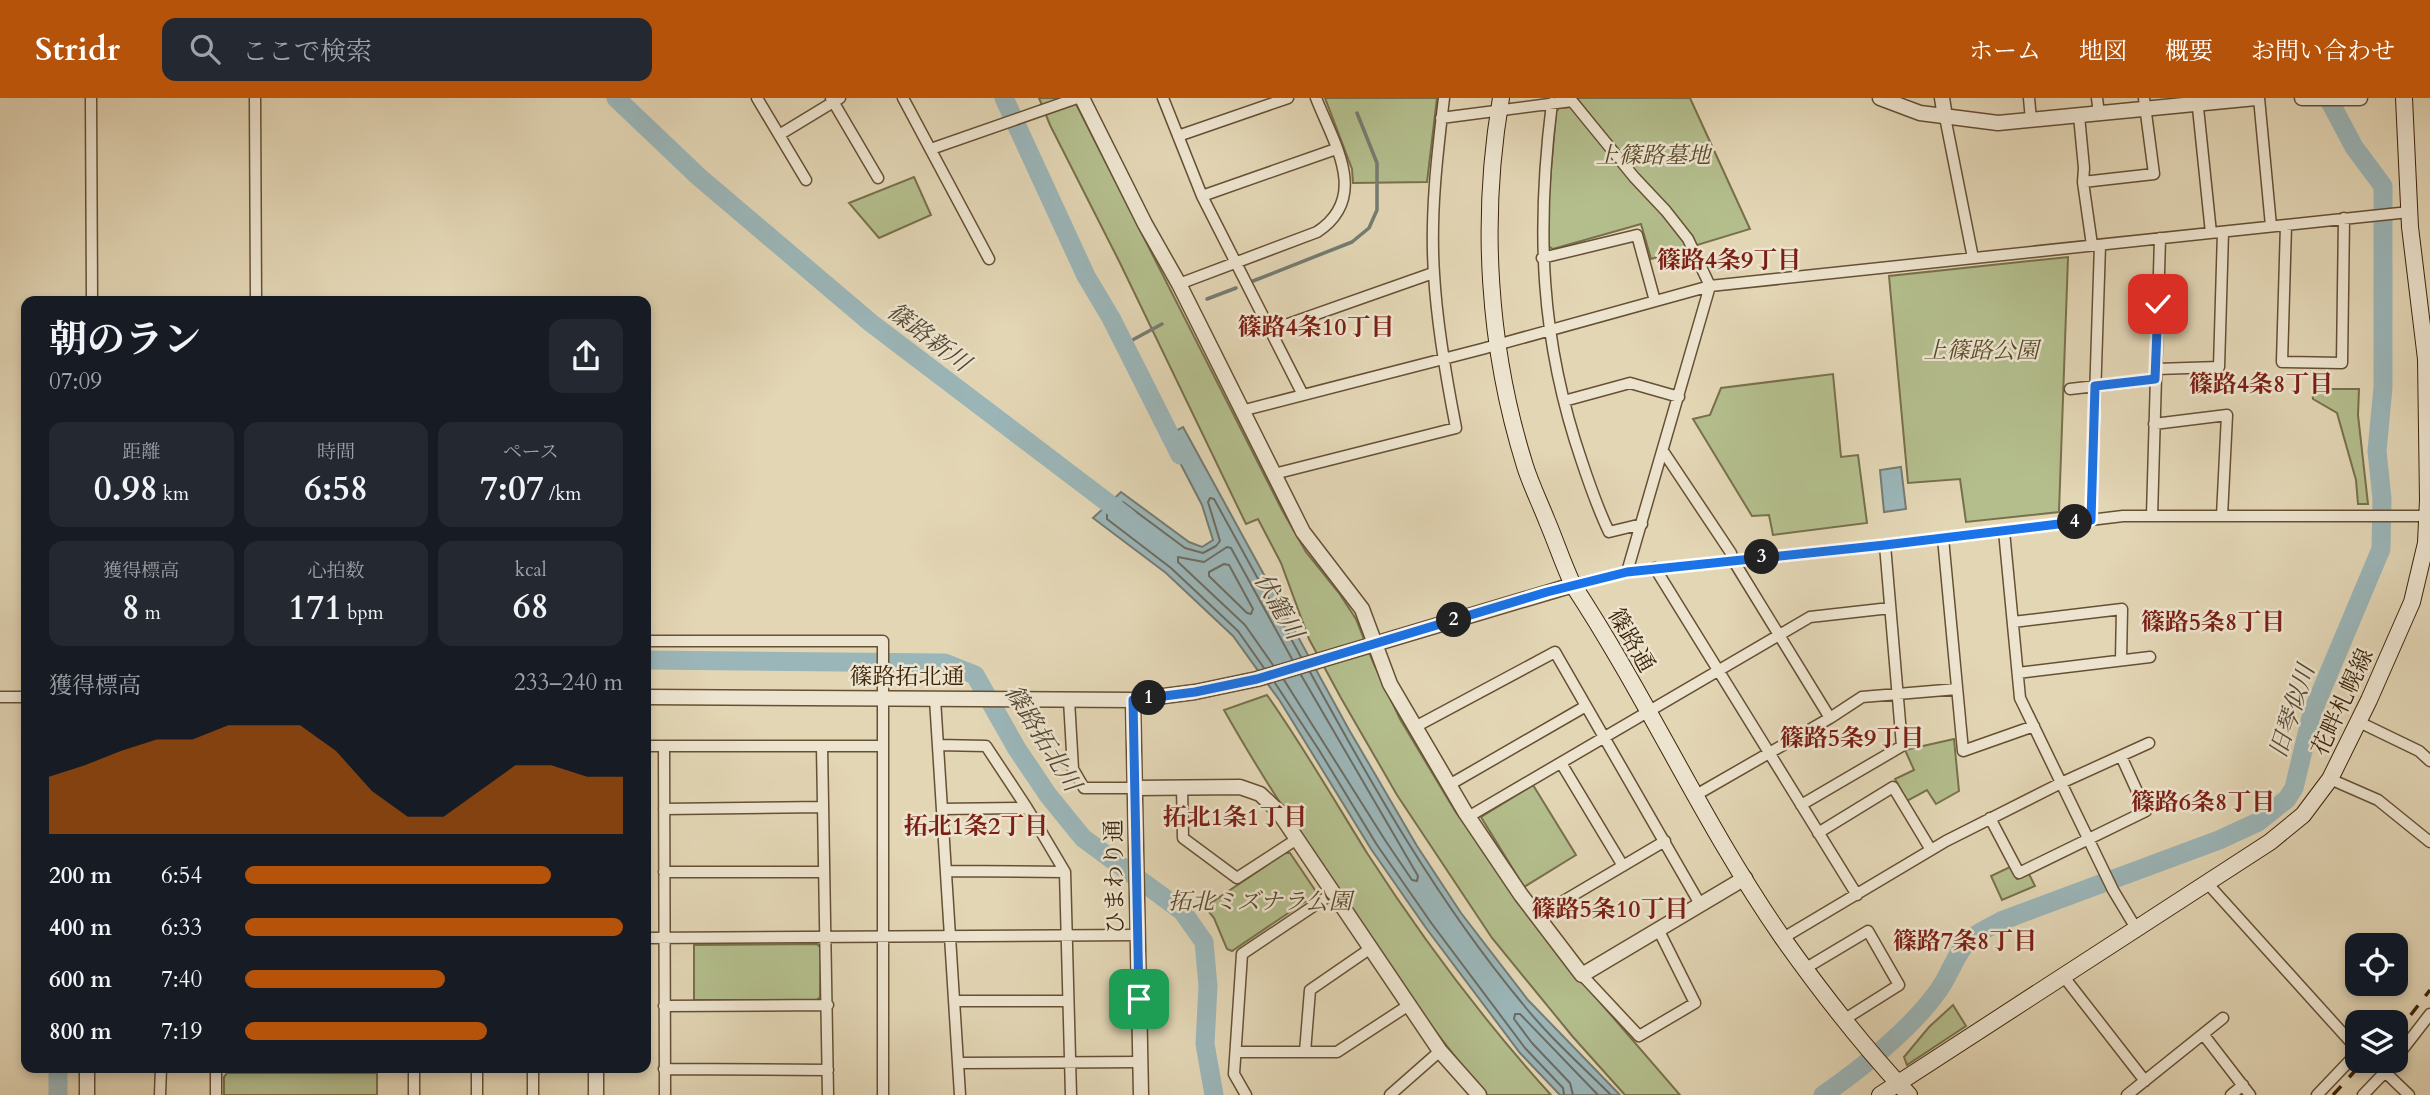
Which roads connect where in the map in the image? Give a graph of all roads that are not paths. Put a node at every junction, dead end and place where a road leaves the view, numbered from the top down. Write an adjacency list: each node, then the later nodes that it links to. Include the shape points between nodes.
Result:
1 (91, 98): 53 (street)
2 (256, 98): 54 (street)
3 (757, 98): 30 (street)
4 (904, 98): 32 (street)
5 (1079, 98): 32 (street); 51 (street)
6 (1163, 98): 31 (street)
7 (1288, 98): 31 (street)
8 (1316, 98): 33 (street)
9 (1444, 98): 28 (street)
10 (1880, 98): 27 (street)
11 (1942, 98): 27 (street)
12 (2029, 98): 29 (street)
13 (2097, 98): 25 (street)
14 (2258, 98): 21 (street); 41 (street)
15 (2302, 98): 16 (street)
16 (2311, 98): 17 (street)
17 (2338, 98): 18 (street)
18 (2360, 98)
19 (2404, 98): 38 (main road, 花畔札幌線)
20 (835, 99): 30 (street); 34 (street)
21 (2198, 101): 23 (street); 43 (street)
22 (1552, 103): 24 (street); 46 (street); 52 (street, via 1572,101 1688,239)
23 (2145, 103): 25 (street); 36 (street, via 2154,174)
24 (1500, 104): 28 (street); 59 (main road, 篠路通, via 1489,228)
25 (2099, 114): 26 (street)
26 (2079, 116): 29 (street); 36 (street)
27 (1945, 117): 29 (street, via 1998,123); 47 (street)
28 (1441, 118): 50 (street, via 1433,201)
29 (2031, 120)
30 (779, 135): 35 (street)
31 (1178, 136): 37 (street)
32 (931, 149): 48 (street)
33 (1336, 149): 37 (street); 49 (street, via 1346,195 1332,222 1317,232)
34 (878, 178)
35 (806, 180)
36 (2083, 182): 45 (street)
37 (1202, 196): 49 (street)
38 (2402, 212): 39 (street); 58 (main road, 花畔札幌線)
39 (2344, 218): 40 (street); 40 (street, via 2342,363 2282,362)
40 (2286, 225): 41 (street)
41 (2272, 226): 42 (street)
42 (2223, 232): 43 (street); 61 (street, via 2219,367)
43 (2211, 233): 44 (street)
44 (2160, 238): 45 (street); 61 (street)
45 (2096, 245): 47 (street); 62 (street)
46 (1542, 258): 55 (street, via 1637,235); 57 (street)
47 (1973, 258): 52 (street)
48 (989, 259)
49 (1235, 261): 51 (street); 56 (street)
50 (1433, 273): 56 (street); 60 (street)
51 (1179, 284): 67 (street)
52 (1710, 286): 55 (street); 65 (street)
53 (92, 296)
54 (256, 296)
55 (1655, 301): 57 (street)
56 (1271, 330): 64 (street)
57 (1549, 330): 59 (street); 66 (street)
58 (2428, 342): 68 (main road, 花畔札幌線)
59 (1498, 344): 60 (street); 84 (main road, 篠路通, via 1526,468)
60 (1443, 359): 64 (street); 71 (street, via 1455,428)
61 (2156, 374): 62 (street); 69 (street)
62 (2095, 386): 63 (street); 74 (street)
63 (2070, 389)
64 (1303, 395): 67 (street)
65 (1679, 397): 66 (street, via 1630,383); 70 (street)
66 (1564, 401): 76 (street, via 1598,510 1609,531)
67 (1241, 411): 71 (street)
68 (2429, 422): 75 (main road, 花畔札幌線)
69 (2154, 424): 72 (street); 73 (street, via 2227,415)
70 (1663, 451): 76 (street); 80 (street)
71 (1274, 474): 89 (street, via 1303,532 1362,609)
72 (2152, 516): 73 (street); 74 (street)
73 (2222, 516): 75 (street)
74 (2091, 520): 77 (street)
75 (2428, 520): 81 (main road, 花畔札幌線)
76 (1642, 524): 83 (street)
77 (2004, 531): 78 (street); 86 (street)
78 (1943, 538): 79 (street); 94 (street)
79 (1885, 545): 80 (street); 85 (street)
80 (1733, 560): 82 (street); 87 (street)
81 (2426, 564): 106 (main road, 花畔札幌線)
82 (1655, 568): 83 (street); 92 (street)
83 (1627, 572): 84 (street)
84 (1573, 585): 89 (street, 篠路拓北通); 104 (main road, 篠路通)
85 (1891, 608): 87 (street, via 1810,617); 95 (street)
86 (2013, 622): 91 (street, via 2122,609); 93 (street)
87 (1779, 635): 92 (street); 105 (street)
88 (651, 640): 99 (street, via 883,641)
89 (1374, 643): 102 (street, 篠路拓北通, via 1257,679); 108 (street, via 1390,684)
90 (2150, 657): 91 (street)
91 (2120, 660): 93 (street)
92 (1718, 671): 104 (street); 116 (street)
93 (2018, 673): 107 (street, via 2020,698)
94 (1957, 689): 95 (street); 107 (street, via 1963,751)
95 (1898, 694): 105 (street, via 1862,697); 126 (street, via 1902,746)
96 (0, 697): 97 (street)
97 (21, 697)
98 (651, 697): 99 (street, 篠路拓北通)
99 (883, 699): 100 (street, 篠路拓北通); 115 (street)
100 (935, 699): 101 (street, 篠路拓北通); 111 (street)
101 (1069, 700): 102 (street, 篠路拓北通); 124 (street, via 1073,769 1084,788)
102 (1133, 700): 124 (street, ひまわり通)
103 (1586, 706): 108 (street, via 1555,652); 109 (street); 122 (street)
104 (1648, 712): 109 (street); 125 (main road, 篠路通)
105 (1830, 718): 116 (street)
106 (2358, 722): 118 (street, via 2419,751); 120 (main road, 花畔札幌線)
107 (2034, 726): 121 (street)
108 (1415, 727): 122 (street)
109 (1605, 738): 119 (street); 136 (street)
110 (2149, 743): 117 (street)
111 (938, 745): 128 (street, via 986,746); 130 (street)
112 (651, 746): 113 (street)
113 (664, 746): 114 (street); 129 (street)
114 (822, 746): 115 (street); 127 (street)
115 (883, 746): 157 (street)
116 (1768, 753): 125 (street); 126 (street)
117 (2121, 756): 121 (street); 135 (street, via 2146,811)
118 (2430, 761)
119 (1561, 763): 131 (street); 139 (street)
120 (2330, 779): 137 (street, via 2378,800); 145 (main road, 花畔札幌線, via 2295,822)
121 (2061, 783): 132 (street); 135 (street)
122 (1449, 785): 131 (street)
123 (1182, 786): 124 (street); 134 (street, via 1241,788 1260,794); 134 (street, via 1183,838 1237,878)
124 (1135, 788): 153 (street, ひまわり通)
125 (1696, 795): 144 (main road, 篠路通)
126 (1801, 805): 133 (street)
127 (823, 807): 129 (street); 142 (street)
128 (1027, 808): 130 (street); 143 (street)
129 (664, 809): 141 (street)
130 (942, 809): 140 (street)
131 (1468, 817): 149 (street)
132 (1990, 818): 135 (street, via 2019,873); 138 (street)
133 (1818, 833): 138 (street, via 1893,788); 147 (street)
134 (1297, 838): 146 (street)
135 (2089, 840): 150 (street)
136 (1665, 841): 139 (street); 148 (street)
137 (2430, 842)
138 (1931, 850): 147 (street)
139 (1623, 866): 149 (street)
140 (947, 871): 143 (street); 154 (street)
141 (664, 872): 142 (street); 155 (street)
142 (824, 872): 156 (street)
143 (1065, 872): 152 (street)
144 (1745, 878): 148 (street); 159 (main road, 篠路通)
145 (2208, 884): 150 (main road, 花畔札幌線); 173 (street)
146 (1333, 893): 160 (street); 176 (street, via 1242,954)
147 (1857, 895): 159 (street)
148 (1700, 904): 151 (street)
149 (1538, 916): 162 (street)
150 (2137, 930): 163 (main road, 花畔札幌線)
151 (1659, 931): 162 (street); 162 (street, via 1695,1003 1639,1037)
152 (1067, 935): 153 (street); 154 (street); 165 (street)
153 (1138, 935): 179 (street, ひまわり通)
154 (951, 936): 157 (street); 164 (street)
155 (664, 937): 156 (street); 158 (street); 168 (street)
156 (826, 937): 157 (street); 166 (street)
157 (883, 937): 205 (street)
158 (651, 938)
159 (1783, 938): 161 (main road, 篠路通)
160 (1371, 948): 167 (street); 177 (street, via 1310,990)
161 (1806, 968): 171 (main road, 篠路通); 171 (street, via 1868,931 1899,985)
162 (1582, 975)
163 (2064, 977): 193 (street); 195 (main road, 花畔札幌線)
164 (956, 1001): 165 (street); 180 (street)
165 (1068, 1001): 178 (street)
166 (828, 1005): 168 (street); 183 (street)
167 (1409, 1005): 175 (street); 177 (street, via 1338,1052)
168 (664, 1006): 182 (street)
169 (2430, 1014): 174 (street)
170 (2223, 1018): 172 (street)
171 (1845, 1019): 195 (main road, 篠路通)
172 (2203, 1034): 193 (street); 194 (street)
173 (2345, 1038)
174 (2408, 1042)
175 (1440, 1051): 210 (street); 211 (street)
176 (1236, 1052): 177 (street); 209 (street, via 1234,1074)
177 (1305, 1052)
178 (1070, 1062): 179 (street); 180 (street); 207 (street)
179 (1140, 1062): 208 (street, ひまわり通)
180 (958, 1063): 206 (street)
181 (2345, 1064): 216 (street)
182 (664, 1069): 183 (street); 203 (street)
183 (828, 1070): 204 (street)
184 (87, 1073): 196 (street)
185 (161, 1073): 197 (street)
186 (216, 1073): 198 (street)
187 (414, 1073): 199 (street)
188 (477, 1073): 200 (street)
189 (533, 1073): 201 (street)
190 (596, 1073): 202 (street)
191 (2384, 1073): 217 (street)
192 (2386, 1073): 218 (street)
193 (2145, 1081): 213 (street)
194 (2243, 1085): 214 (street); 215 (street)
195 (1904, 1089): 212 (main road, 花畔札幌線)
196 (88, 1095)
197 (160, 1095)
198 (216, 1095)
199 (414, 1095)
200 (477, 1095)
201 (533, 1095)
202 (596, 1095)
203 (665, 1095)
204 (828, 1095)
205 (883, 1095)
206 (960, 1095)
207 (1071, 1095)
208 (1141, 1095)
209 (1247, 1095)
210 (1390, 1095)
211 (1479, 1095)
212 (1880, 1095)
213 (2127, 1095)
214 (2231, 1095)
215 (2250, 1095)
216 (2317, 1095)
217 (2363, 1095)
218 (2409, 1095)

